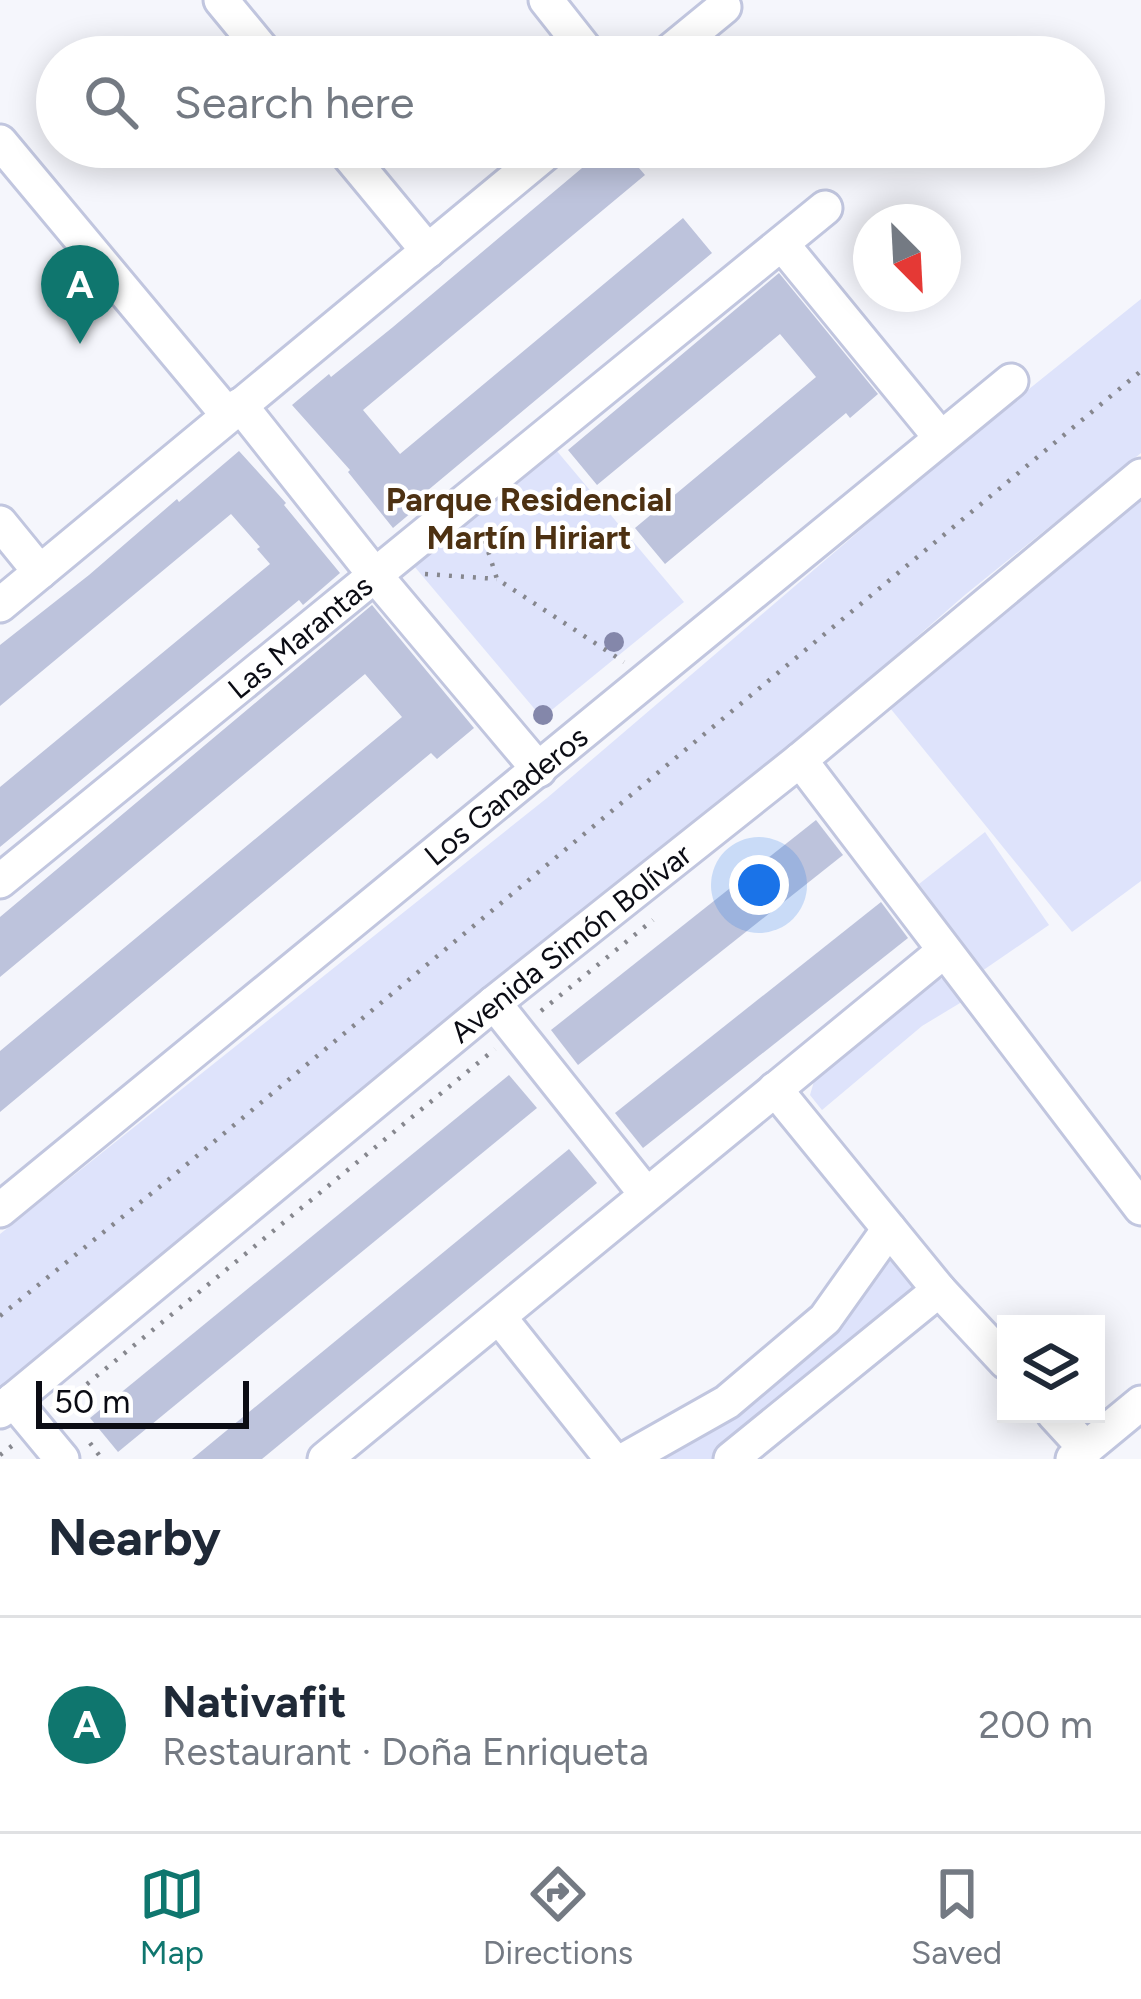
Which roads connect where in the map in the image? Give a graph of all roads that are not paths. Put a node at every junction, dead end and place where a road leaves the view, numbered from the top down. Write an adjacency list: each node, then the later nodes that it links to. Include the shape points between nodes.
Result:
1 (221, 0): 4 (street)
2 (546, 0): 5 (street)
3 (724, 8): 6 (street)
4 (251, 36)
5 (574, 36)
6 (689, 36)
7 (0, 142): 14 (street)
8 (359, 168): 12 (street)
9 (529, 168): 12 (street)
10 (825, 208): 11 (street, Las Marantas)
11 (782, 244): 15 (street); 19 (street, Las Marantas)
12 (428, 251): 14 (street)
13 (1011, 381): 15 (street, Los Ganaderos)
14 (233, 410): 18 (street); 19 (street)
15 (941, 438): 22 (street, Los Ganaderos)
16 (1141, 476): 21 (street, Avenida Simón Bolívar)
17 (0, 523): 18 (street)
18 (40, 572): 20 (street)
19 (374, 574): 22 (street); 23 (street, Las Marantas)
20 (0, 605)
21 (800, 760): 24 (street); 25 (street, Avenida Simón Bolívar)
22 (539, 770): 29 (street, Los Ganaderos)
23 (0, 881)
24 (944, 951): 26 (street); 28 (street)
25 (494, 1004): 27 (street); 35 (street, Avenida Simón Bolívar)
26 (775, 1089): 27 (street); 30 (street)
27 (646, 1194): 32 (street)
28 (1141, 1208)
29 (0, 1210)
30 (889, 1229): 31 (street); 41 (street, via 824,1319 727,1402)
31 (940, 1290): 33 (street); 42 (street)
32 (499, 1317): 38 (street); 40 (street)
33 (997, 1352)
34 (1141, 1403): 37 (street)
35 (7, 1406): 39 (street)
36 (1060, 1423): 37 (street)
37 (1080, 1454)
38 (336, 1456)
39 (62, 1459)
40 (612, 1459)
41 (626, 1459)
42 (731, 1459)

